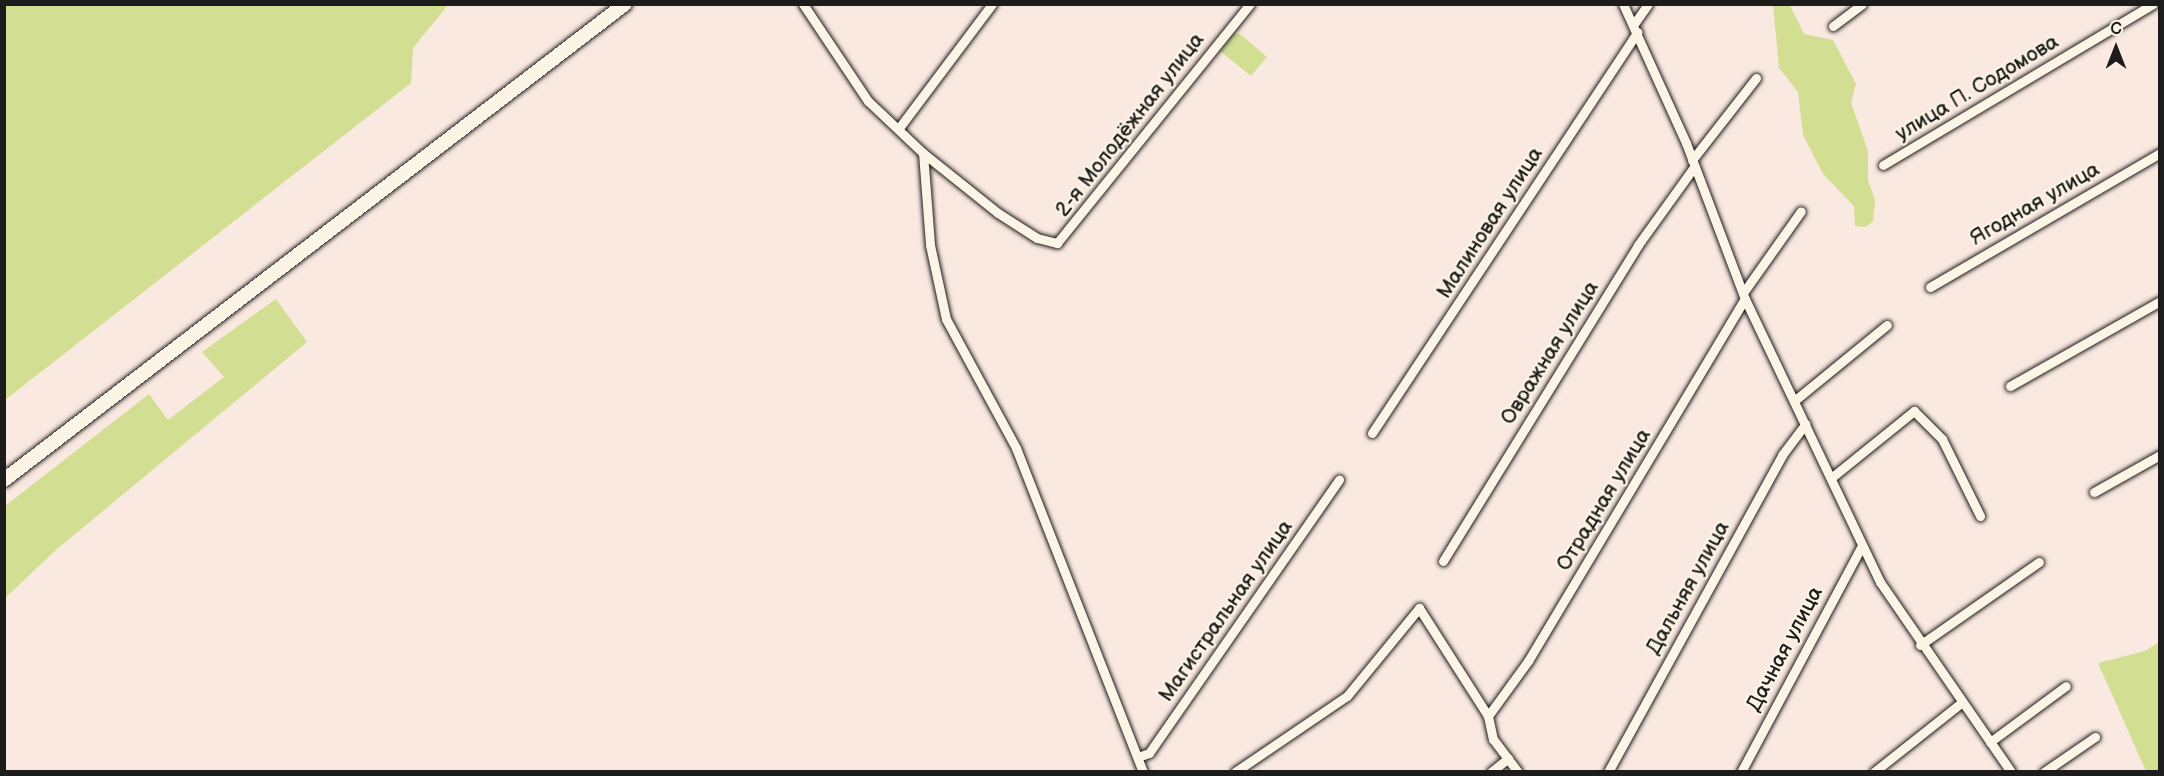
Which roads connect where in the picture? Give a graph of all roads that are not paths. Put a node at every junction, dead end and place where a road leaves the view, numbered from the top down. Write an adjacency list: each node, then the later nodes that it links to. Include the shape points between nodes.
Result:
1 (625, 4): 28 (main road)
2 (804, 4): 12 (street, 2-я Молодёжная улица, via 868,101)
3 (992, 4): 12 (street)
4 (1250, 4): 13 (street, 2-я Молодёжная улица, via 1057,243 1037,238 998,213)
5 (1623, 4): 10 (street)
6 (1648, 4): 10 (street, Малиновая улица)
7 (1862, 4): 9 (street)
8 (2153, 4): 16 (street, улица П. Содомова)
9 (1833, 26)
10 (1635, 28): 15 (street); 25 (street, Малиновая улица)
11 (1756, 78): 15 (street, Овражная улица)
12 (899, 128): 13 (street, 2-я Молодёжная улица)
13 (923, 153): 41 (street, via 930,245 946,319 1016,448 1088,640)
14 (2160, 153): 18 (street, Ягодная улица)
15 (1693, 164): 19 (street); 33 (street, Овражная улица, via 1638,245)
16 (1883, 165)
17 (1801, 211): 19 (street, Отрадная улица)
18 (1930, 287)
19 (1744, 296): 23 (street); 38 (street, Отрадная улица, via 1528,661)
20 (2160, 301): 22 (street)
21 (1887, 325): 23 (street)
22 (2010, 386)
23 (1794, 401): 24 (street)
24 (1805, 424): 27 (street); 47 (street, Дальняя улица, via 1782,455)
25 (1372, 433)
26 (2160, 454): 30 (street)
27 (1831, 478): 31 (street, via 1914,411 1942,439); 32 (street)
28 (4, 480)
29 (1339, 480): 41 (street, Магистральная улица, via 1149,753)
30 (2094, 492)
31 (1980, 516)
32 (1862, 545): 35 (street); 48 (street, Дачная улица)
33 (1443, 561)
34 (2039, 562): 35 (street)
35 (1920, 645): 37 (street)
36 (2066, 686): 40 (street)
37 (1961, 703): 40 (street); 49 (street)
38 (1488, 716): 42 (street, via 1493,739); 44 (street, via 1419,608 1347,696)
39 (2095, 737): 51 (street)
40 (1990, 742): 50 (street)
41 (1138, 757): 43 (street)
42 (1508, 758): 45 (street); 46 (street)
43 (1143, 771)
44 (1235, 771)
45 (1491, 771)
46 (1518, 771)
47 (1608, 771)
48 (1741, 771)
49 (1874, 771)
50 (2011, 771)
51 (2044, 771)

